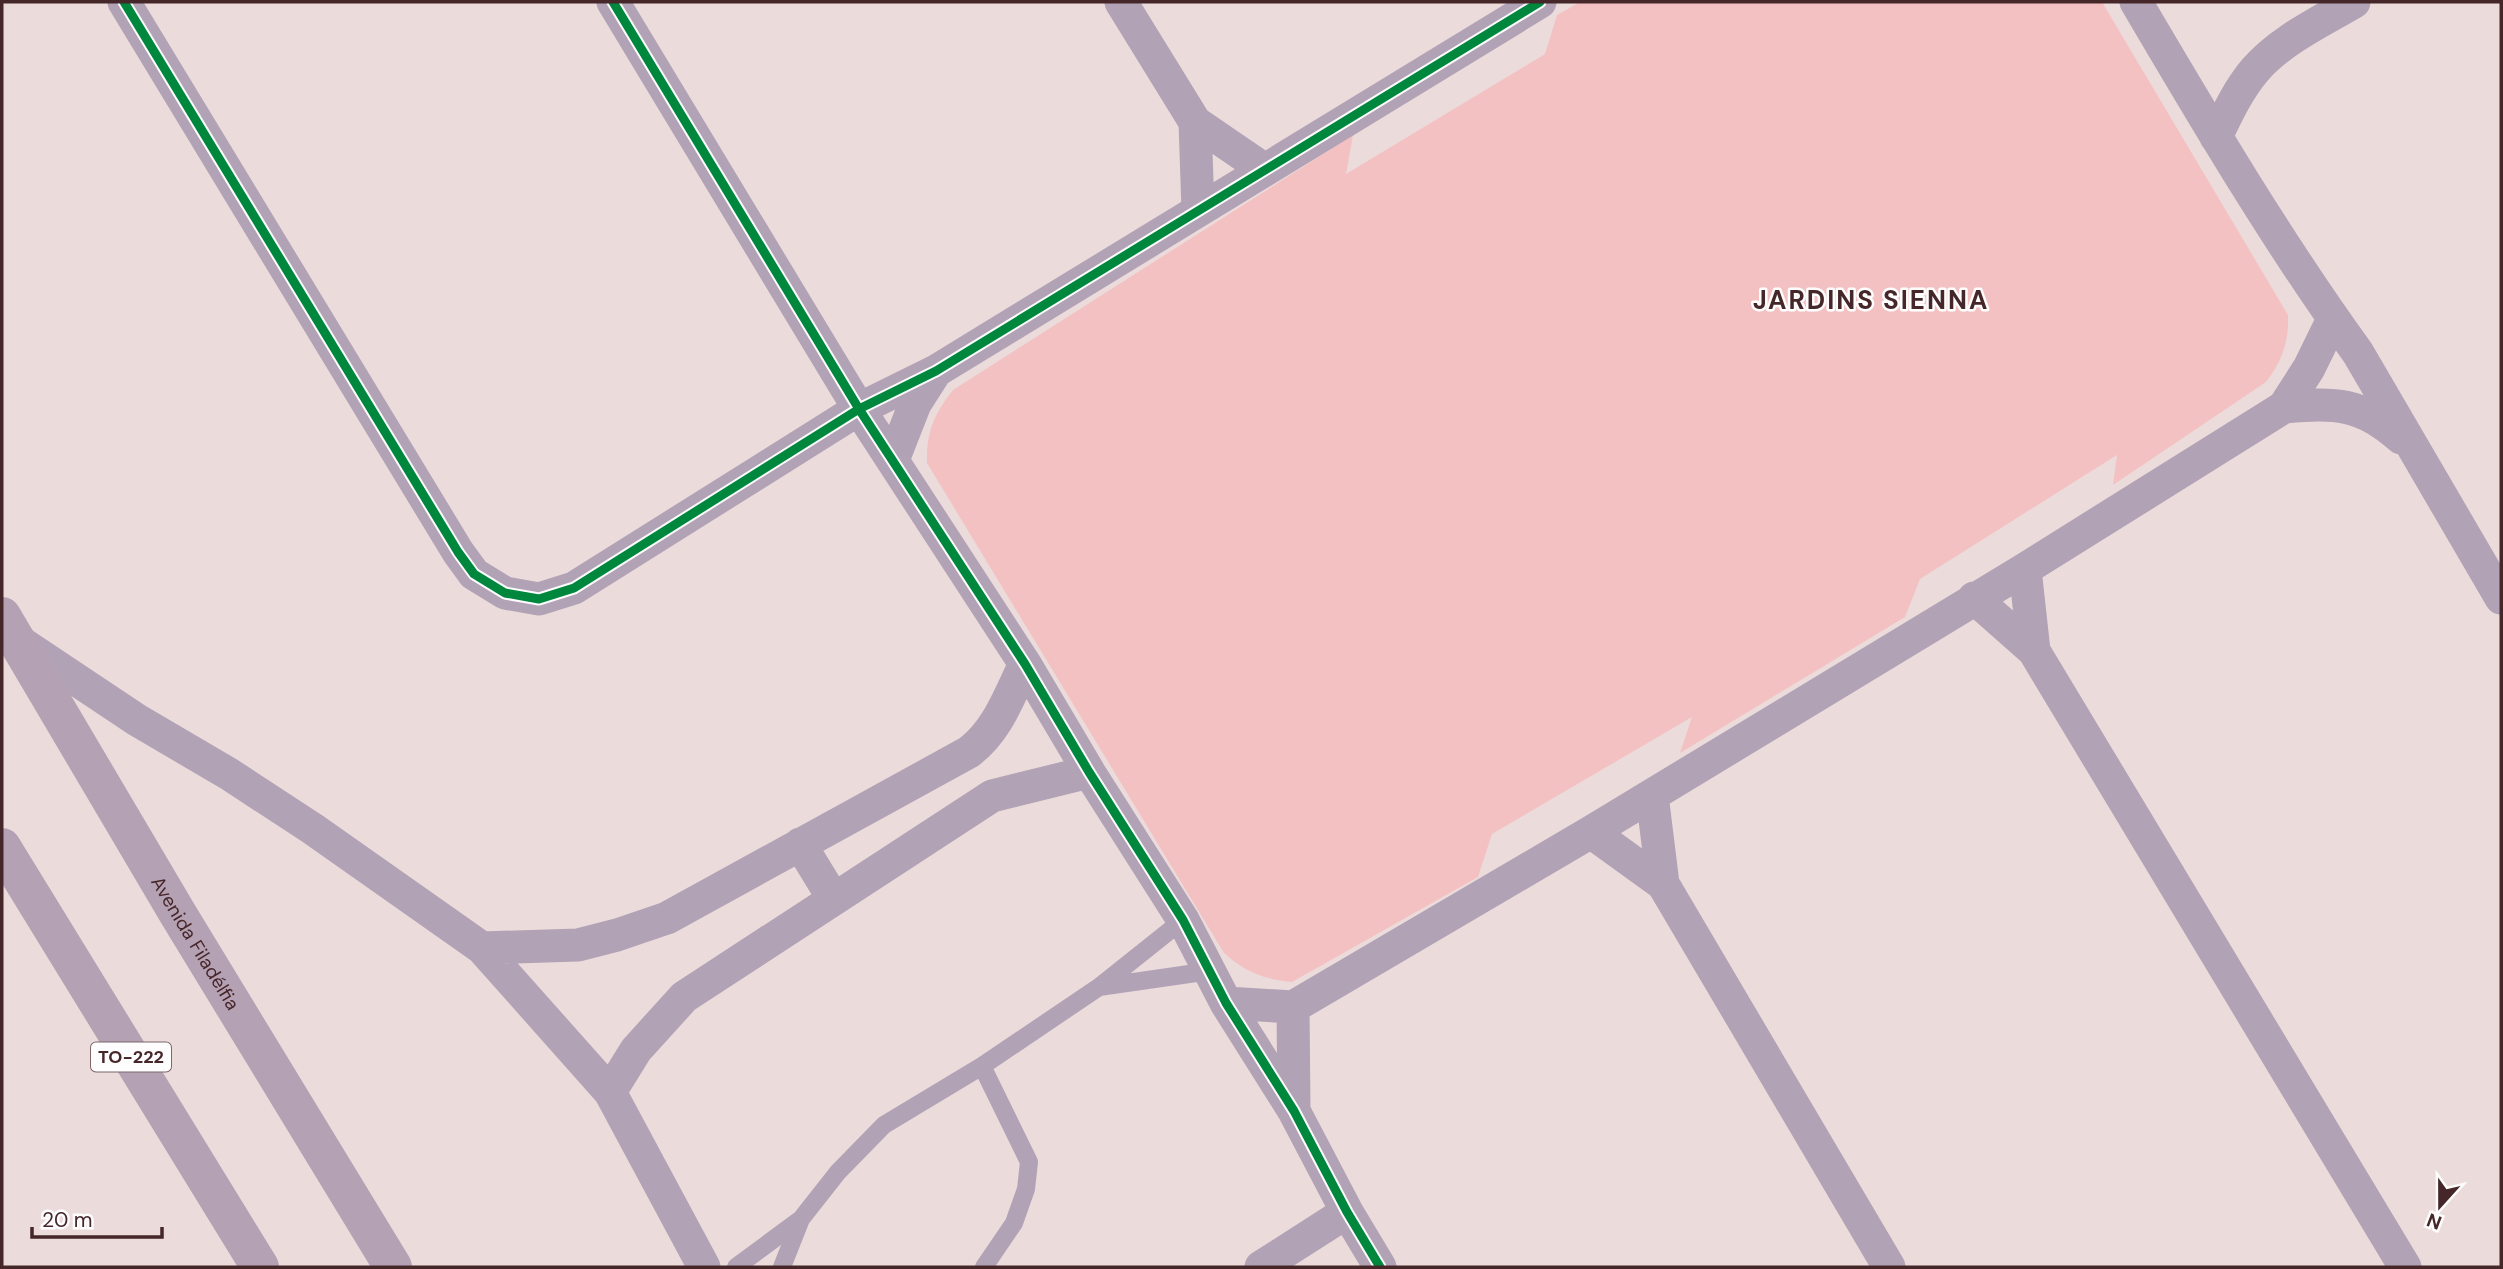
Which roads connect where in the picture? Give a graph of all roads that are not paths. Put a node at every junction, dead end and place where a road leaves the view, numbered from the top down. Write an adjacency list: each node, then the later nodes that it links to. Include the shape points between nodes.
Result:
1 (124, 2): 14 (street, via 458,552 474,575 505,593 539,600 574,588)
2 (613, 2): 14 (street)
3 (1121, 2): 7 (street)
4 (1540, 2): 9 (street)
5 (2136, 2): 8 (street)
6 (2354, 2): 8 (street, via 2289,41 2255,69)
7 (1195, 122): 9 (street); 10 (street)
8 (2216, 137): 11 (street)
9 (1265, 170): 10 (street)
10 (1198, 211): 12 (street)
11 (2333, 319): 13 (street); 15 (street)
12 (936, 371): 14 (street); 16 (street, via 915,404)
13 (2284, 407): 15 (street, via 2322,404 2366,412); 17 (street)
14 (859, 408): 16 (street)
15 (2413, 448): 19 (street)
16 (893, 460): 22 (street)
17 (2025, 569): 18 (street); 21 (street)
18 (1975, 598): 21 (street); 25 (street)
19 (2501, 598)
20 (9, 628): 33 (street, via 137,720 313,829); 44 (main road, Avenida Filadélfia)
21 (2034, 651): 52 (street)
22 (1025, 664): 23 (street, via 997,723); 24 (street)
23 (969, 752): 26 (street); 28 (street)
24 (1089, 772): 26 (street); 32 (street)
25 (1652, 795): 27 (street); 30 (street)
26 (992, 796): 31 (street)
27 (1591, 832): 30 (street); 37 (street)
28 (800, 844): 31 (street); 33 (street, via 667,918 617,935 578,945)
29 (2, 847): 43 (main road, TO-222)
30 (1662, 884): 51 (street)
31 (833, 898): 39 (street, via 684,997 636,1050)
32 (1183, 920): 34 (street); 35 (lane)
33 (482, 948): 39 (street)
34 (1210, 971): 35 (lane); 36 (street)
35 (1100, 987): 38 (lane)
36 (1226, 1003): 37 (street); 40 (street)
37 (1293, 1007): 40 (street)
38 (982, 1066): 42 (lane, via 884,1125 838,1172); 48 (lane, via 1029,1162 1027,1189 1014,1223)
39 (610, 1092): 45 (street)
40 (1294, 1111): 41 (street)
41 (1347, 1212): 49 (street); 50 (street)
42 (802, 1219): 46 (lane); 47 (lane)
43 (260, 1267)
44 (393, 1267)
45 (704, 1267)
46 (736, 1267)
47 (782, 1267)
48 (984, 1267)
49 (1261, 1267)
50 (1380, 1267)
51 (1889, 1267)
52 (2405, 1267)

